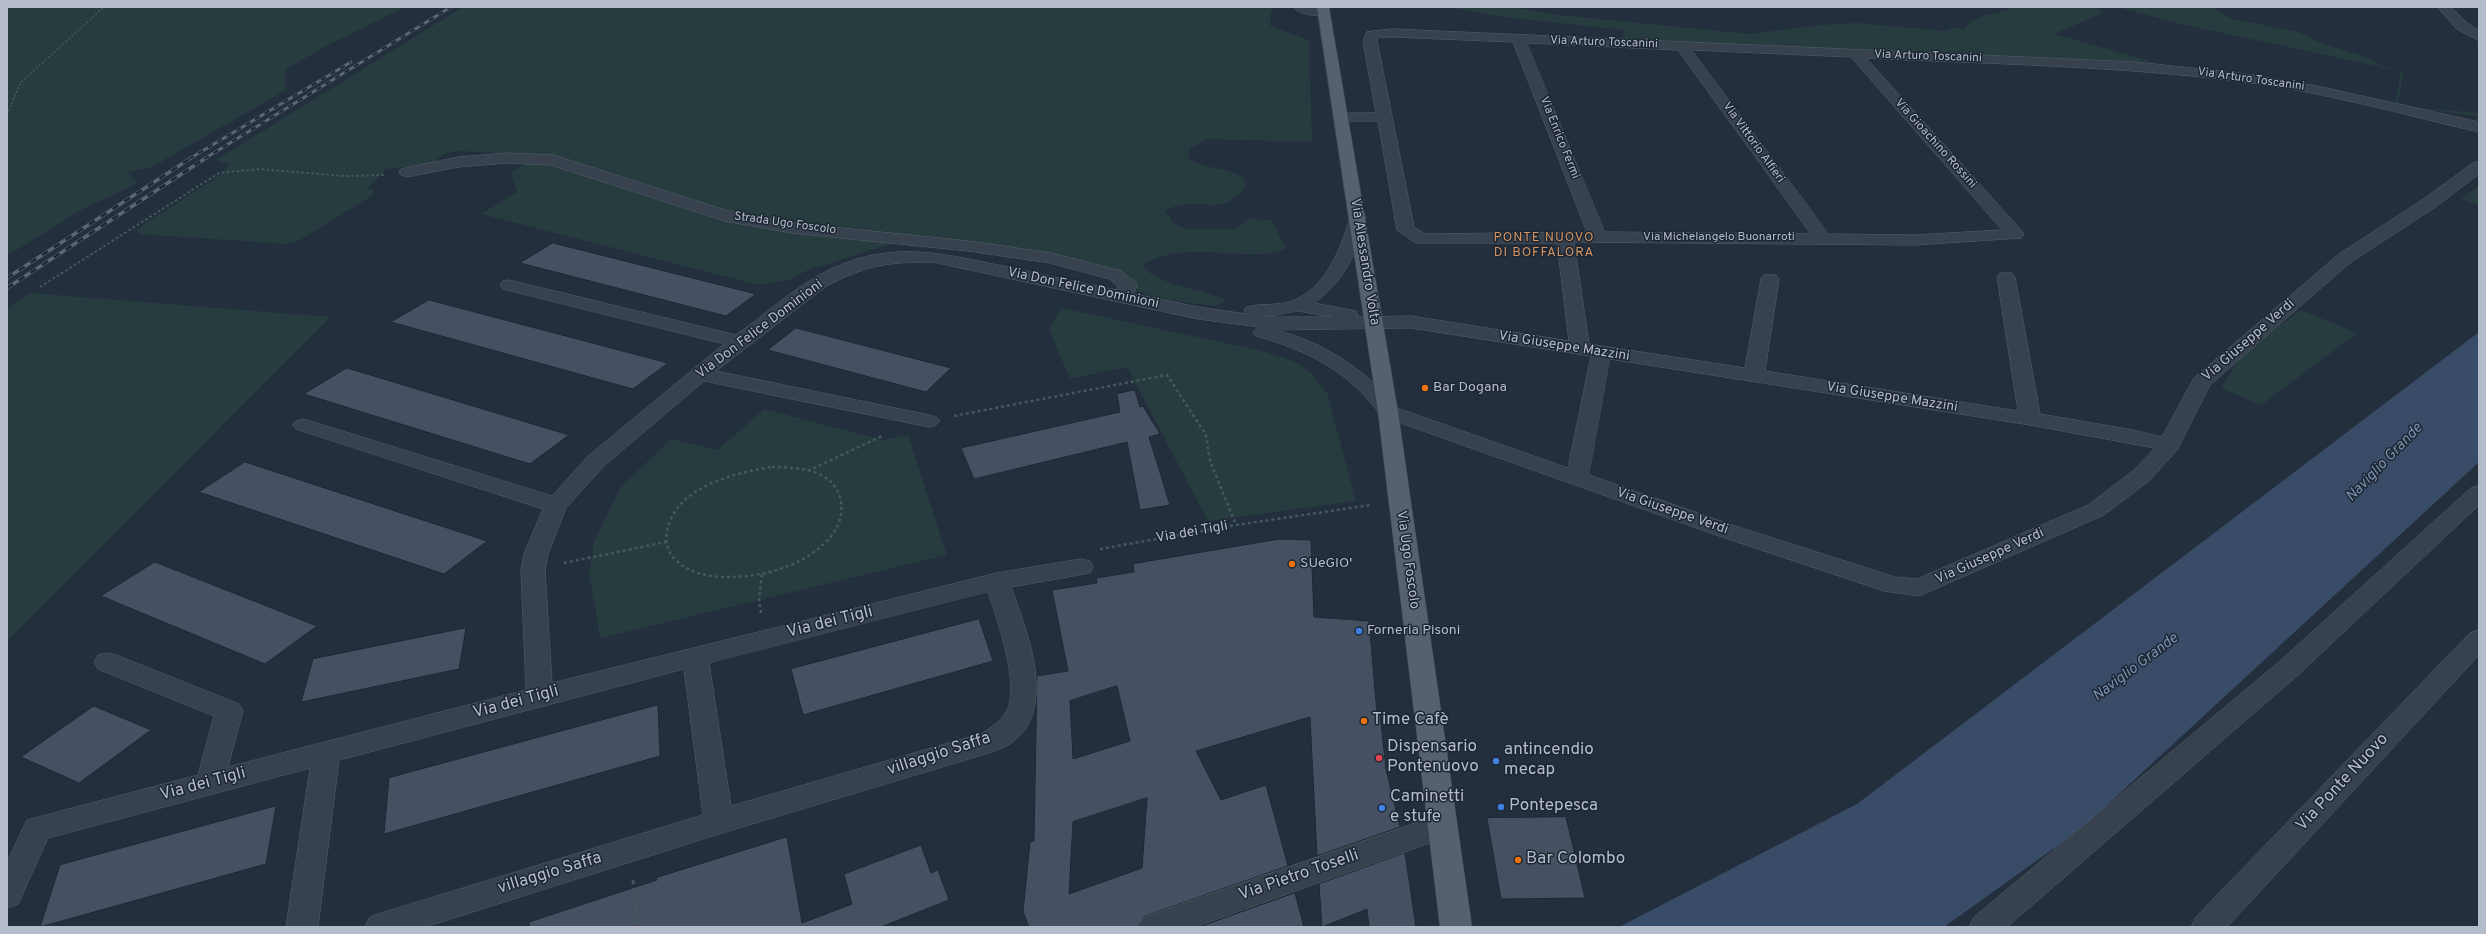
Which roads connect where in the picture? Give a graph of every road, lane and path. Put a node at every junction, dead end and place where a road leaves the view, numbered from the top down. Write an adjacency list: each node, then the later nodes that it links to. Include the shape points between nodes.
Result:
1 (104, 7): 9 (path, via 21,82)
2 (1299, 7): 4 (street, via 1306,10)
3 (2444, 7): 5 (street, via 2462,26)
4 (1324, 9): 10 (main road, Via Alessandro Volta)
5 (2479, 37)
6 (1519, 40): 7 (street, Via Arturo Toscanini); 11 (street, Via Arturo Toscanini, via 1393,33 1372,35 1370,41); 17 (street, Via Enrico Fermi)
7 (1682, 46): 8 (street, Via Arturo Toscanini); 19 (street, Via Vittorio Alfieri)
8 (1855, 54): 12 (street, Via Arturo Toscanini, via 2136,66 2246,78 2317,90); 16 (street, Via Gioachino Rossini)
9 (7, 115)
10 (1341, 117): 11 (street); 15 (main road, Via Alessandro Volta)
11 (1385, 117): 18 (street, Via Michelangelo Buonarroti, via 1406,230 1422,239)
12 (2479, 127)
13 (2479, 166): 37 (street, Via Giuseppe Verdi, via 2428,204 2345,258 2201,382)
14 (407, 172): 23 (path, via 374,176 329,176 249,168 219,173); 24 (street, Strada Ugo Foscolo, via 458,162 507,158 553,160 725,216 792,228 968,246 1051,258 1115,275 1128,284)
15 (1358, 218): 25 (street, Via Don Felice Dominioni, via 1350,249 1334,275 1320,291); 27 (main road, Via Alessandro Volta)
16 (2015, 234): 19 (street, Via Michelangelo Buonarroti, via 1914,240)
17 (1598, 237): 18 (street, Via Michelangelo Buonarroti); 19 (street, Via Michelangelo Buonarroti)
18 (1565, 238): 29 (street)
19 (1824, 239)
20 (2006, 277): 34 (street)
21 (1770, 279): 32 (street)
22 (509, 284): 28 (street)
23 (40, 287)
24 (1123, 298): 26 (street, Via Don Felice Dominioni); 28 (street, Via Don Felice Dominioni, via 933,257 896,257 869,261 838,272)
25 (1298, 305): 26 (street, Via Don Felice Dominioni, via 1268,311); 27 (street, Via Don Felice Dominioni, via 1328,309)
26 (1198, 314): 27 (street, Via Don Felice Dominioni, via 1276,324); 33 (street, Via Don Felice Dominioni, via 1294,340 1329,356 1363,380)
27 (1373, 322): 29 (street, Via Giuseppe Mazzini, via 1411,322); 33 (main road, Via Alessandro Volta)
28 (739, 342): 31 (street, Via Don Felice Dominioni)
29 (1580, 350): 30 (street, Via Giuseppe Mazzini)
30 (1601, 353): 32 (street, Via Giuseppe Mazzini); 39 (street)
31 (700, 374): 35 (street); 42 (street, Via Don Felice Dominioni, via 596,461)
32 (1754, 377): 34 (street, Via Giuseppe Mazzini)
33 (1387, 410): 39 (street, Via Giuseppe Verdi); 41 (main road, Via Ugo Foscolo)
34 (2030, 419): 37 (street, Via Giuseppe Mazzini, via 2133,436)
35 (929, 421): 38 (path, via 895,431); 43 (path, via 1166,375 1206,436 1210,462)
36 (303, 425): 42 (street)
37 (2169, 445): 39 (street, Via Giuseppe Verdi, via 2141,476 2096,510 1920,588 1893,585 1848,571)
38 (808, 470): 44 (path, via 784,467 752,469 713,482 696,492 672,516); 47 (path, via 824,477 836,487 842,499 843,513 837,528 826,543 808,556 786,567)
39 (1577, 479)
40 (2479, 493): 65 (street, via 2289,668)
41 (1399, 501): 43 (path, Via dei Tigli); 57 (main road, Via Ugo Foscolo)
42 (556, 505): 46 (street, Via Don Felice Dominioni, via 536,554)
43 (1236, 525): 45 (path, Via dei Tigli)
44 (666, 542): 46 (path); 47 (path, via 672,557 687,569 735,578)
45 (1090, 558): 48 (street, Via dei Tigli)
46 (533, 571): 53 (street, Via Don Felice Dominioni)
47 (762, 574): 50 (path, via 759,600)
48 (997, 581): 50 (street, Via dei Tigli); 56 (street, villaggio Saffa, via 1015,629 1023,684 1021,711 1010,728 992,741)
49 (2479, 639): 66 (street, Via Ponte Nuovo)
50 (764, 640): 51 (street, Via dei Tigli)
51 (695, 658): 53 (street, Via dei Tigli); 56 (street)
52 (107, 662): 55 (street, via 229,711)
53 (540, 696): 54 (street, Via dei Tigli)
54 (326, 753): 55 (street, Via dei Tigli); 61 (street)
55 (210, 784): 59 (street, Via dei Tigli, via 37,829)
56 (719, 822): 58 (street, villaggio Saffa)
57 (1442, 826): 60 (main road, Via Ugo Foscolo); 64 (street, Via Pietro Toselli)
58 (630, 850): 62 (street, villaggio Saffa); 63 (path)
59 (7, 895)
60 (1456, 926)
61 (302, 927)
62 (381, 927)
63 (638, 927)
64 (1156, 927)
65 (1985, 927)
66 (2207, 927)

